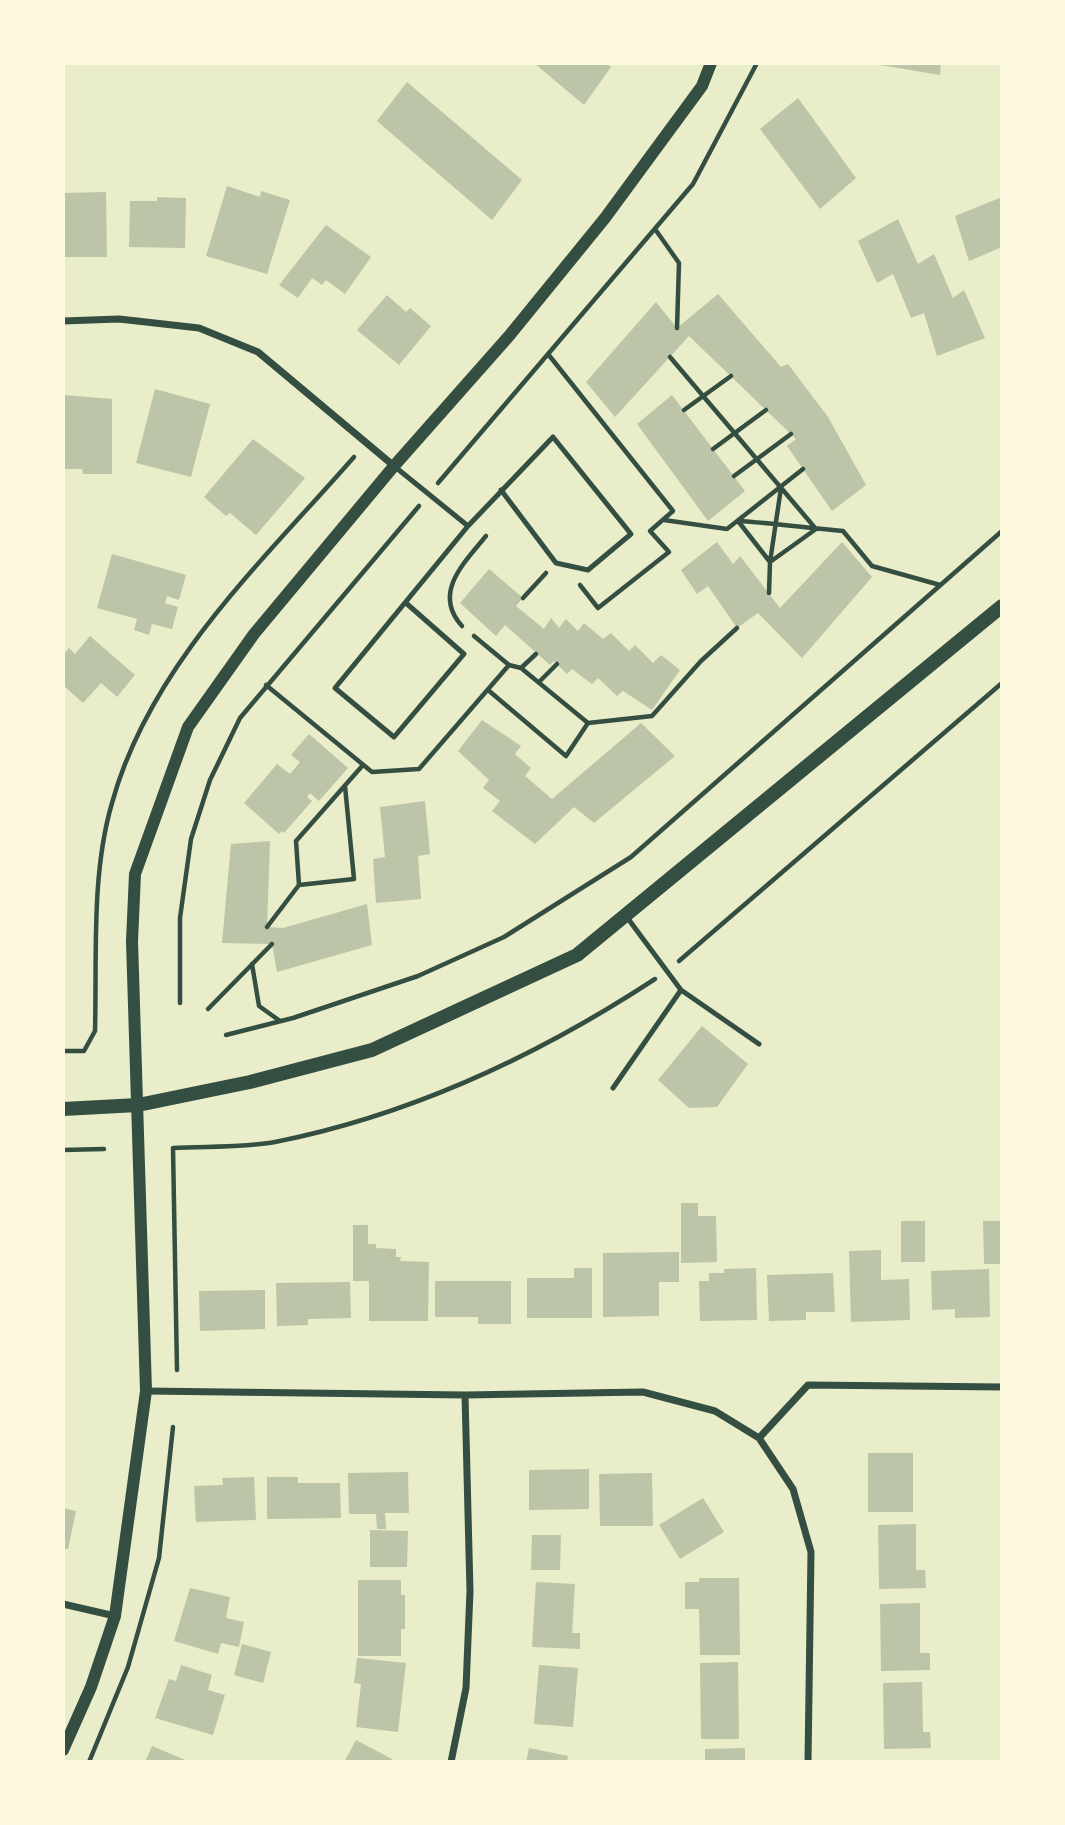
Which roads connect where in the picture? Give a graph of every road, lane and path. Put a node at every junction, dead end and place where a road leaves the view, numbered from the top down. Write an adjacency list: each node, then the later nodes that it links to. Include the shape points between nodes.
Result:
1 (711, 63): 15 (street, via 702,86 605,218)
2 (654, 229): 4 (path, via 679,263)
3 (63, 321): 15 (street, via 119,319 199,328 258,352)
4 (677, 328)
5 (548, 354): 20 (path, via 673,511)
6 (670, 357): 8 (path)
7 (730, 376): 8 (path)
8 (704, 397): 9 (path); 11 (path)
9 (684, 410)
10 (766, 410): 11 (path)
11 (736, 434): 13 (path); 14 (path)
12 (791, 435): 14 (path)
13 (713, 449)
14 (756, 458): 17 (path); 18 (path)
15 (394, 466): 24 (lane); 59 (street, via 254,634 188,727 135,874 132,940)
16 (803, 470): 18 (path)
17 (734, 476)
18 (781, 487): 21 (path); 22 (path); 25 (path)
19 (501, 490): 19 (lane, via 554,438 631,534 588,570 556,563); 24 (lane)
20 (663, 519): 21 (path, via 727,528); 29 (path, via 650,531 669,552 598,608)
21 (738, 520): 22 (path); 28 (path)
22 (776, 523): 25 (path); 28 (path)
23 (494, 525): 38 (path, via 452,579 449,597 451,612 460,625)
24 (468, 526): 33 (lane)
25 (816, 529): 28 (path); 30 (path, via 843,531 872,566)
26 (1002, 531): 30 (path)
27 (539, 562): 32 (path, via 548,573)
28 (769, 562): 31 (path)
29 (576, 579)
30 (940, 585): 55 (path, via 631,857 492,943 418,976)
31 (769, 593)
32 (523, 598)
33 (406, 603): 33 (lane, via 335,688 394,737 464,654)
34 (1002, 606): 48 (main road)
35 (737, 628): 44 (path, via 652,716)
36 (536, 653): 39 (path)
37 (557, 664): 40 (path)
38 (509, 665): 39 (path); 43 (path)
39 (521, 668): 40 (path)
40 (539, 682): 44 (path)
41 (1002, 683): 52 (path)
42 (266, 685): 45 (path)
43 (488, 690): 44 (path, via 566,756); 45 (path, via 419,769 372,772)
44 (588, 723)
45 (363, 765): 46 (path)
46 (345, 786): 47 (path, via 296,841); 47 (path, via 354,879)
47 (299, 885): 49 (path)
48 (626, 916): 52 (lane); 59 (main road, via 577,955 372,1050)
49 (268, 928)
50 (272, 944): 51 (path)
51 (252, 964): 54 (path); 55 (path, via 259,1006)
52 (668, 970): 53 (lane); 63 (path, via 528,1053 450,1089 352,1122 272,1142 173,1148)
53 (681, 990): 57 (lane); 58 (lane)
54 (208, 1009)
55 (280, 1022): 56 (path)
56 (226, 1035)
57 (759, 1044)
58 (613, 1088)
59 (138, 1105): 60 (main road); 65 (street)
60 (63, 1109)
61 (104, 1149): 62 (path)
62 (63, 1150)
63 (177, 1370)
64 (1002, 1387): 68 (street, via 808,1385)
65 (146, 1391): 66 (street); 70 (street)
66 (465, 1395): 68 (street, via 643,1392 715,1411); 73 (street, via 470,1591 467,1688)
67 (173, 1427): 72 (path, via 159,1558 128,1667)
68 (759, 1438): 74 (street, via 793,1489 811,1552)
69 (63, 1604): 70 (street)
70 (116, 1616): 71 (street)
71 (63, 1750)
72 (89, 1762)
73 (451, 1762)
74 (808, 1762)

